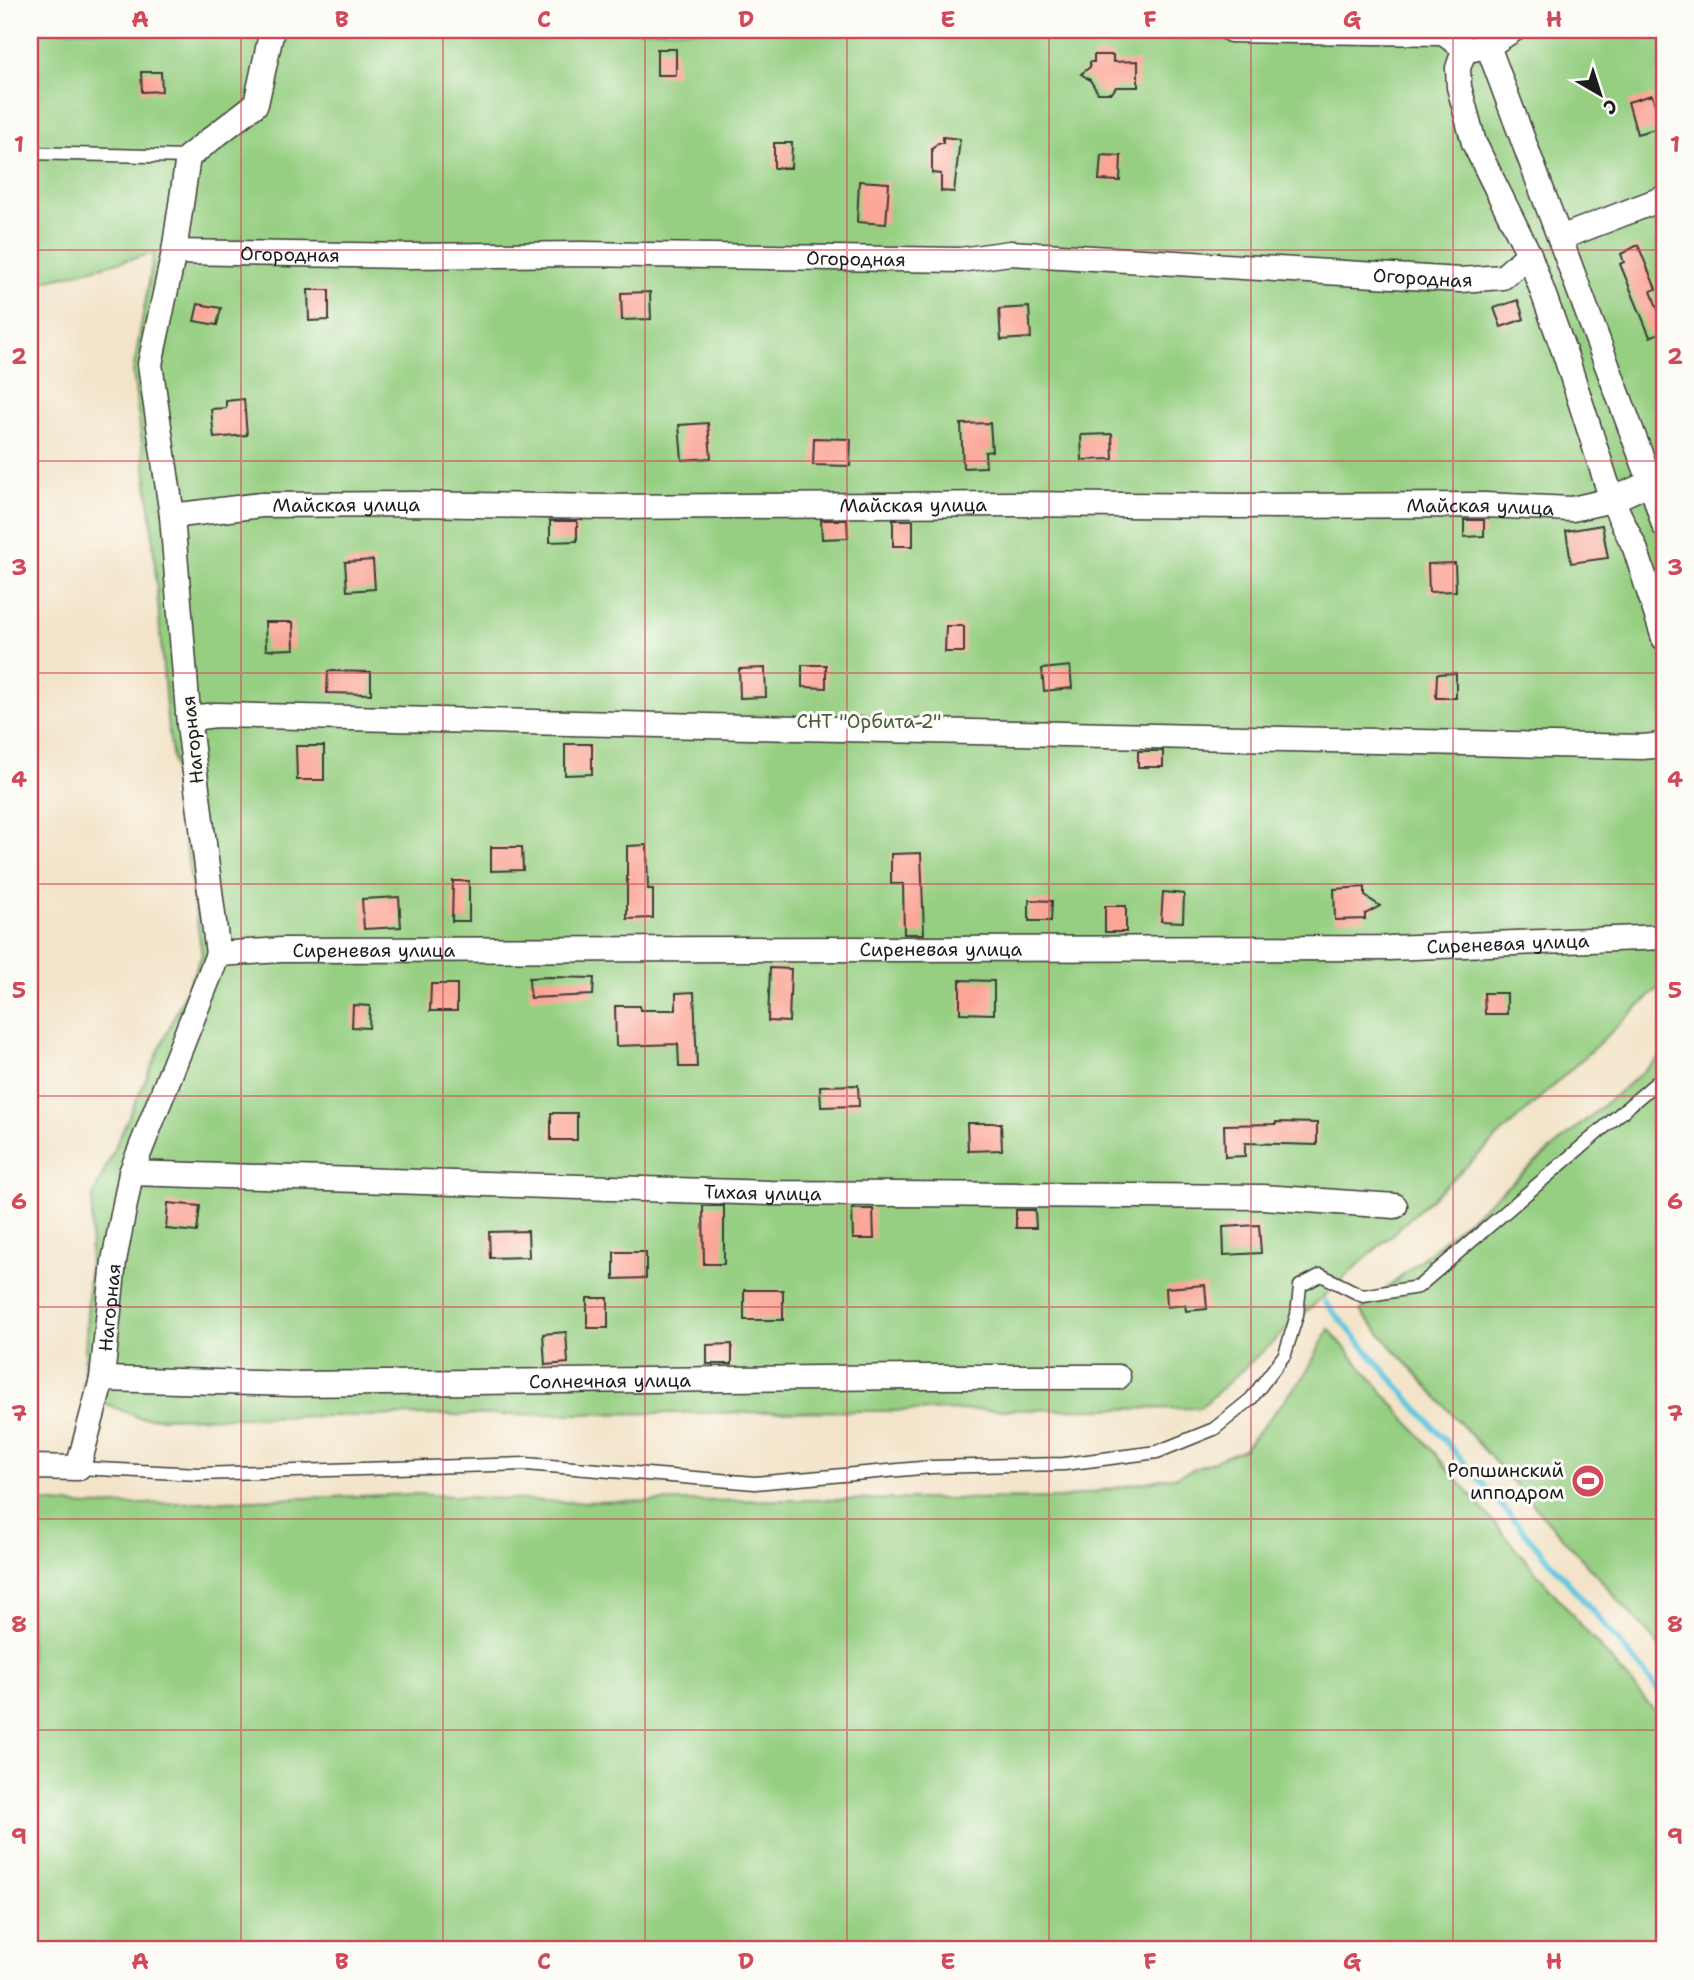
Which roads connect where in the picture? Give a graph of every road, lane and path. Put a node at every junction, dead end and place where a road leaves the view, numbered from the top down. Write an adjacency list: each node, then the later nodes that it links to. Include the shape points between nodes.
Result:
1 (272, 30): 6 (street, via 256,104)
2 (1231, 30): 4 (street, via 1443,33)
3 (1513, 30): 4 (street)
4 (1477, 47): 8 (street); 10 (street, via 1458,68 1459,87 1474,143)
5 (30, 153): 6 (lane)
6 (188, 157): 9 (street, Нагорная)
7 (1664, 198): 8 (street)
8 (1560, 238): 11 (street)
9 (174, 252): 10 (street, Огородная, via 960,260 1010,254 1460,281 1503,277); 13 (street, Нагорная, via 150,364)
10 (1529, 254): 12 (street)
11 (1658, 479): 12 (street, Майская улица); 14 (street)
12 (1612, 500): 13 (street, Майская улица, via 1572,509 1484,505 274,505); 15 (street, via 1635,548)
13 (172, 516): 16 (street, Нагорная)
14 (1664, 525)
15 (1664, 638)
16 (189, 725): 17 (street, via 216,715); 19 (street, Нагорная)
17 (1664, 745)
18 (1664, 937): 19 (street, Сиреневая улица, via 1389,948 296,950)
19 (218, 954): 21 (street, Нагорная)
20 (1664, 1076): 26 (lane, via 1418,1287 1363,1296 1321,1275 1300,1286 1285,1353 1251,1399 1214,1429 1157,1452 1065,1464 932,1467 755,1483 526,1464 199,1474)
21 (131, 1173): 22 (street, Тихая улица, via 770,1193 1263,1197); 24 (street, Нагорная, via 114,1261)
22 (1395, 1206)
23 (1118, 1377): 24 (street, Солнечная улица, via 295,1384)
24 (103, 1379): 26 (street, Нагорная)
25 (30, 1467): 26 (street)
26 (78, 1468)

